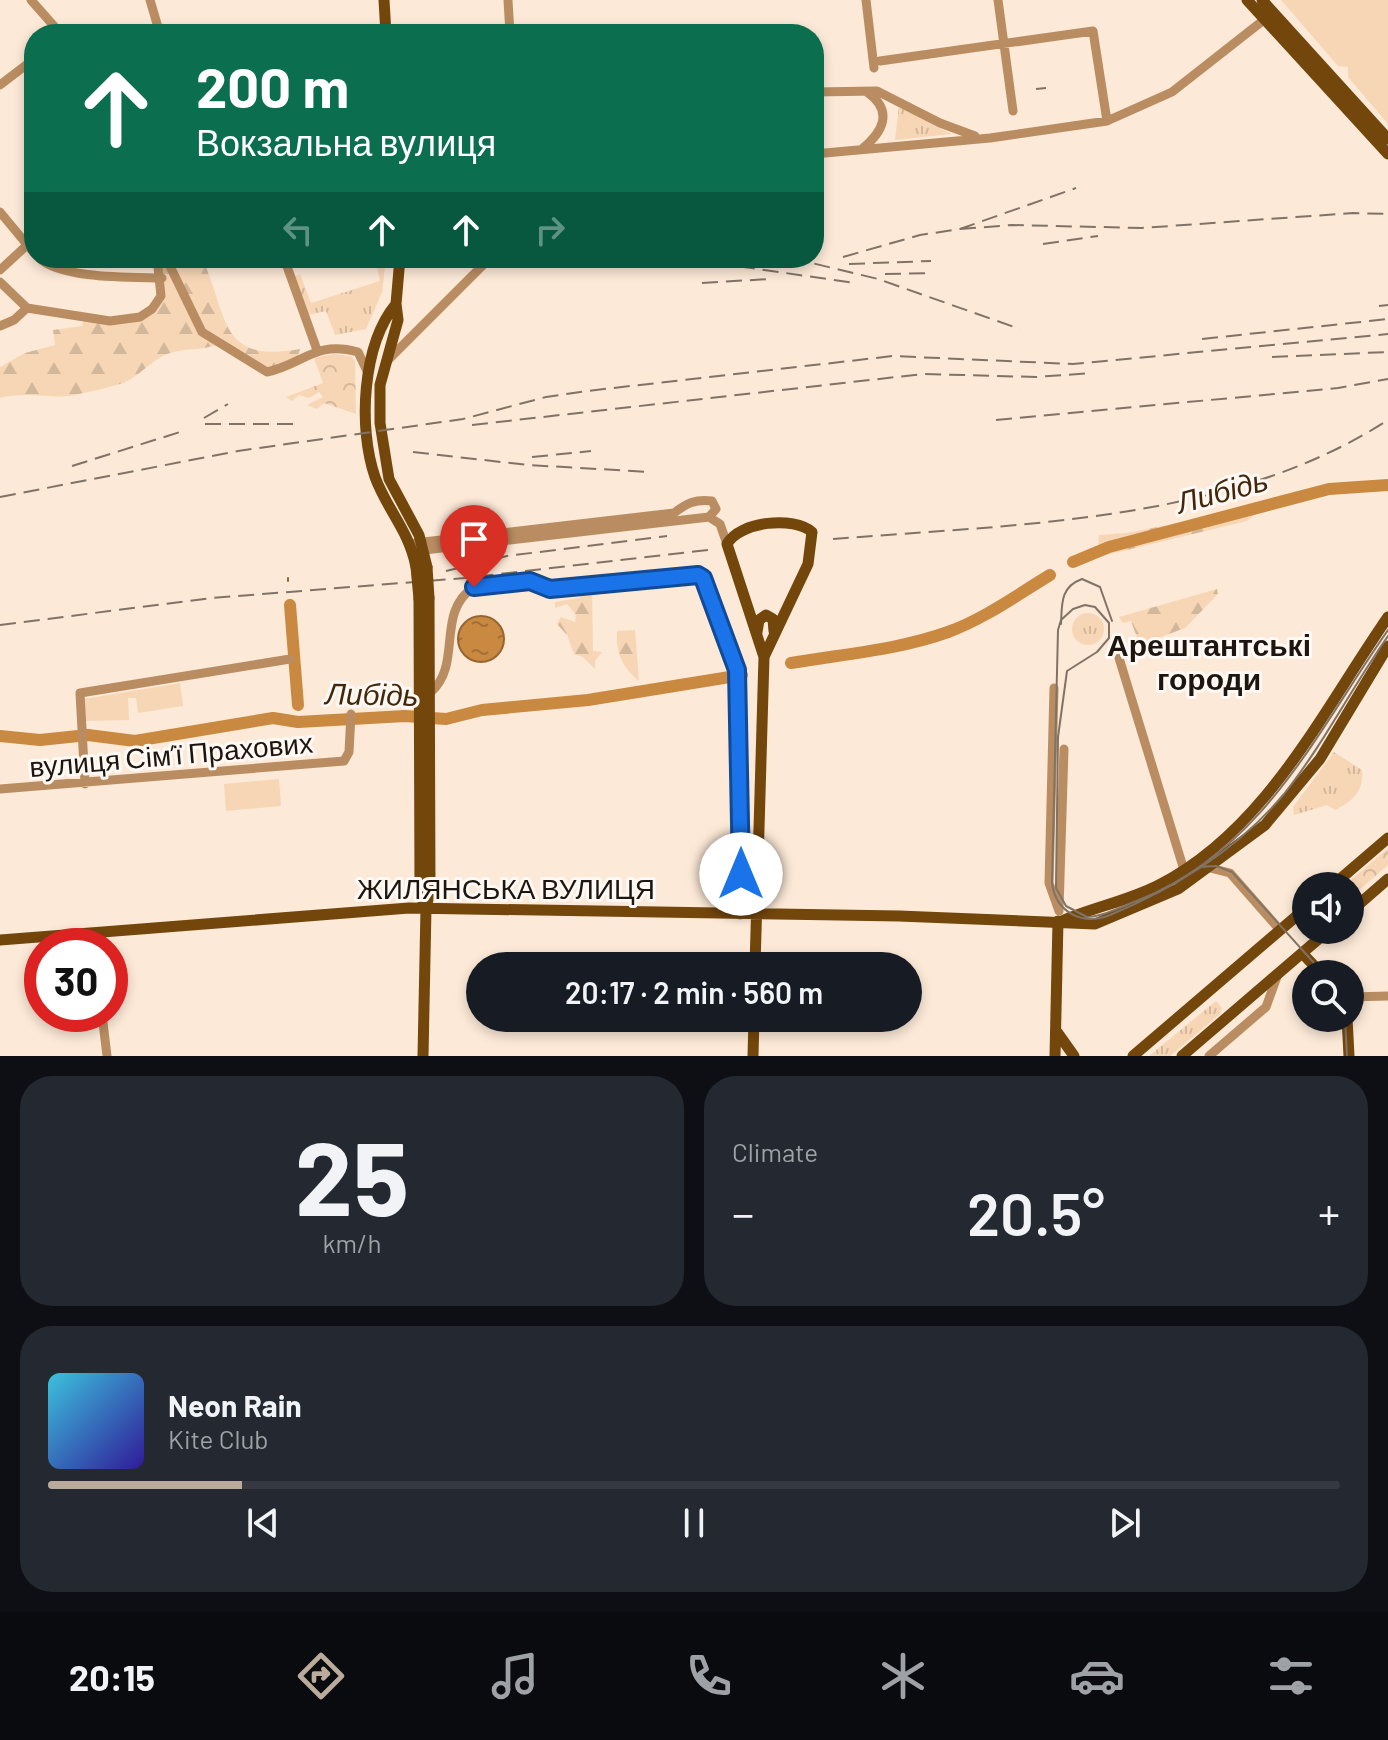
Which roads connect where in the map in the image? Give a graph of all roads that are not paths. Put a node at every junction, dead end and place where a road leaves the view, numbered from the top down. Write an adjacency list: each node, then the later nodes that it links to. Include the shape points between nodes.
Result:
1 (22, 0): 9 (street)
2 (150, 0): 12 (street)
3 (384, 0): 13 (main road)
4 (508, 0): 14 (street)
5 (866, 0): 15 (street, via 877,65)
6 (998, 0): 15 (street)
7 (1247, 0): 10 (main road)
8 (1262, 0): 10 (main road)
9 (32, 2): 11 (street)
10 (1268, 16): 21 (street, via 1172,92); 23 (main road); 26 (main road)
11 (52, 24)
12 (157, 24)
13 (385, 24)
14 (509, 24)
15 (1003, 42): 20 (street); 21 (street, via 1093,31)
16 (24, 67): 17 (street)
17 (0, 85)
18 (864, 90): 19 (street); 22 (street, via 887,94 955,130); 24 (street, via 880,103 885,116 880,132)
19 (824, 92)
20 (1013, 111)
21 (1107, 121): 22 (street)
22 (990, 138): 24 (street)
23 (1388, 139)
24 (862, 149): 25 (street)
25 (824, 153)
26 (1388, 154)
27 (0, 212): 28 (street)
28 (24, 242)
29 (24, 254): 36 (street)
30 (56, 268): 37 (street)
31 (160, 268): 37 (street)
32 (171, 268): 42 (street, via 202,332 267,372)
33 (288, 268): 42 (street)
34 (399, 268): 39 (main road)
35 (480, 268): 43 (street)
36 (0, 270)
37 (162, 278): 40 (street, via 161,296 140,317 110,321)
38 (0, 282): 40 (street)
39 (396, 304): 43 (main road, via 398,320); 44 (main road, via 386,316)
40 (27, 308): 41 (street)
41 (0, 326)
42 (317, 350): 44 (street, via 340,347 358,352)
43 (386, 362): 45 (main road)
44 (368, 373): 45 (main road)
45 (374, 423): 50 (main road, via 376,479)
46 (679, 509): 47 (street, via 685,503 710,501 716,509); 48 (street); 50 (street)
47 (709, 517): 48 (street); 49 (street, via 718,521)
48 (687, 519): 50 (street)
49 (727, 541): 53 (main road, via 746,528 797,523 812,532 808,564); 54 (main road)
50 (417, 547): 51 (main road, bridge)
51 (424, 598): 60 (main road); 61 (main road)
52 (1388, 617): 68 (main road, ЖИЛЯНСЬКА ВУЛИЦЯ, via 1257,808)
53 (774, 634): 54 (main road, via 773,619 766,615 759,620); 56 (main road)
54 (757, 637): 56 (main road)
55 (1388, 646): 67 (main road, ЖИЛЯНСЬКА ВУЛИЦЯ, via 1346,721 1293,795 1265,825)
56 (764, 657): 74 (main road)
57 (295, 658): 64 (street, via 80,693)
58 (1119, 658): 68 (street)
59 (1054, 688): 75 (street, via 1049,883)
60 (431, 692): 61 (main road); 73 (street, via 447,673 453,609 474,587 530,581 550,589 701,576 737,670)
61 (426, 706): 72 (main road, via 420,892)
62 (351, 718): 64 (street, вулиця Сімʼї Прахових, via 344,761)
63 (1064, 749): 75 (street)
64 (85, 784): 65 (street, вулиця Сімʼї Прахових)
65 (0, 789)
66 (1388, 838): 69 (main road)
67 (1210, 868): 75 (main road, ЖИЛЯНСЬКА ВУЛИЦЯ, via 1160,899 1106,921 1087,925); 77 (street, via 1230,873)
68 (1184, 870): 75 (main road, ЖИЛЯНСЬКА ВУЛИЦЯ, via 1126,899)
69 (1348, 872)
70 (1388, 879): 71 (main road)
71 (1364, 900)
72 (426, 908): 73 (main road, ЖИЛЯНСЬКА ВУЛИЦЯ); 78 (main road, ЖИЛЯНСЬКА ВУЛИЦЯ); 93 (main road)
73 (740, 915): 74 (main road, ЖИЛЯНСЬКА ВУЛИЦЯ)
74 (756, 915): 75 (main road, ЖИЛЯНСЬКА ВУЛИЦЯ); 82 (main road)
75 (1059, 918): 88 (main road)
76 (1292, 920): 77 (main road)
77 (1280, 930): 97 (main road)
78 (128, 931)
79 (24, 938): 80 (main road, ЖИЛЯНСЬКА ВУЛИЦЯ)
80 (0, 940)
81 (1313, 944): 83 (main road)
82 (755, 952)
83 (1302, 953): 84 (main road); 85 (main road)
84 (1309, 960)
85 (1278, 974): 98 (main road); 99 (street, via 1266,1007)
86 (1388, 996): 87 (street)
87 (1364, 997)
88 (1057, 1031): 95 (main road); 96 (main road)
89 (104, 1032): 92 (street)
90 (754, 1032): 94 (main road)
91 (1348, 1032): 100 (main road)
92 (107, 1056)
93 (423, 1056)
94 (753, 1056)
95 (1055, 1056)
96 (1074, 1056)
97 (1133, 1056)
98 (1182, 1056)
99 (1209, 1056)
100 (1349, 1056)

